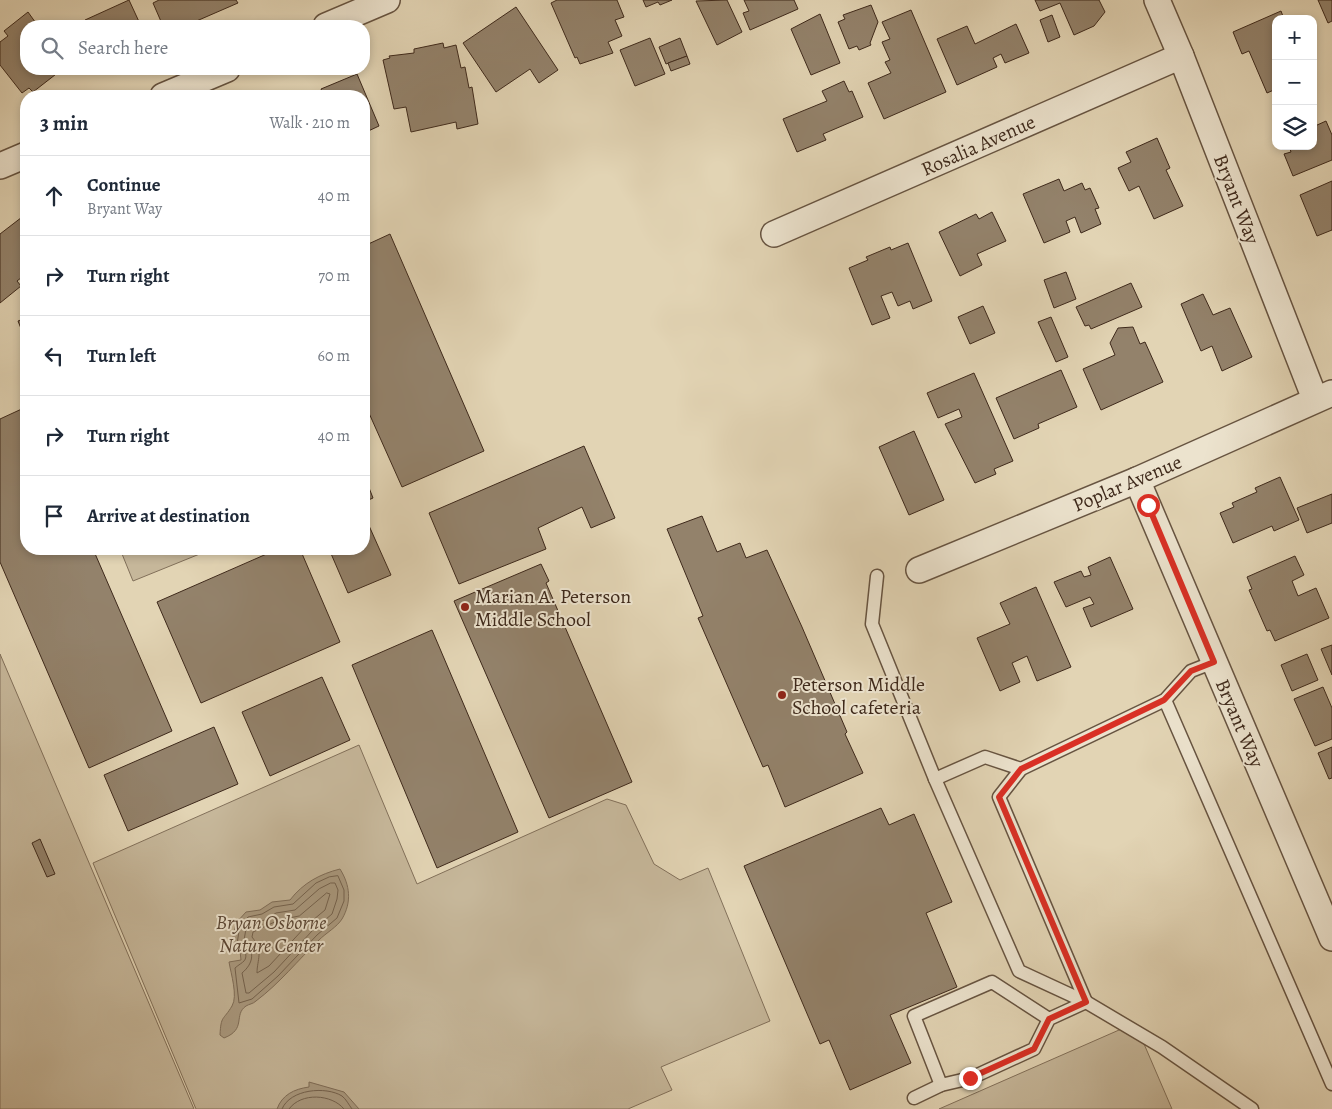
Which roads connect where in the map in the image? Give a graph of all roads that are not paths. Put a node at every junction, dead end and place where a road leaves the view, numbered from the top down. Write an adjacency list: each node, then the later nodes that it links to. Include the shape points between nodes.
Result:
1 (387, 0): 3 (street)
2 (1156, 0): 4 (street, Bryant Way)
3 (340, 20)
4 (1181, 56): 9 (street, Rosalia Avenue); 10 (street, Bryant Way)
5 (213, 75): 6 (street)
6 (177, 90)
7 (20, 158): 8 (street)
8 (0, 166)
9 (774, 234)
10 (1324, 396): 11 (street, Poplar Avenue)
11 (1137, 480): 12 (street, Poplar Avenue); 14 (street, Bryant Way)
12 (919, 570)
13 (877, 576): 17 (lane, via 872,624)
14 (1214, 662): 15 (lane, via 1191,671); 18 (street, Bryant Way)
15 (1164, 700): 16 (lane); 21 (lane)
16 (1021, 769): 17 (lane, via 985,758); 19 (lane, via 999,797)
17 (935, 779): 19 (lane, via 1019,971)
18 (1332, 938)
19 (1086, 1002): 20 (lane); 24 (lane, via 1162,1047)
20 (1049, 1019): 22 (lane, via 1034,1049 970,1078); 22 (lane, via 992,982 914,1016)
21 (1332, 1084)
22 (941, 1085): 23 (lane)
23 (914, 1098)
24 (1252, 1109)

